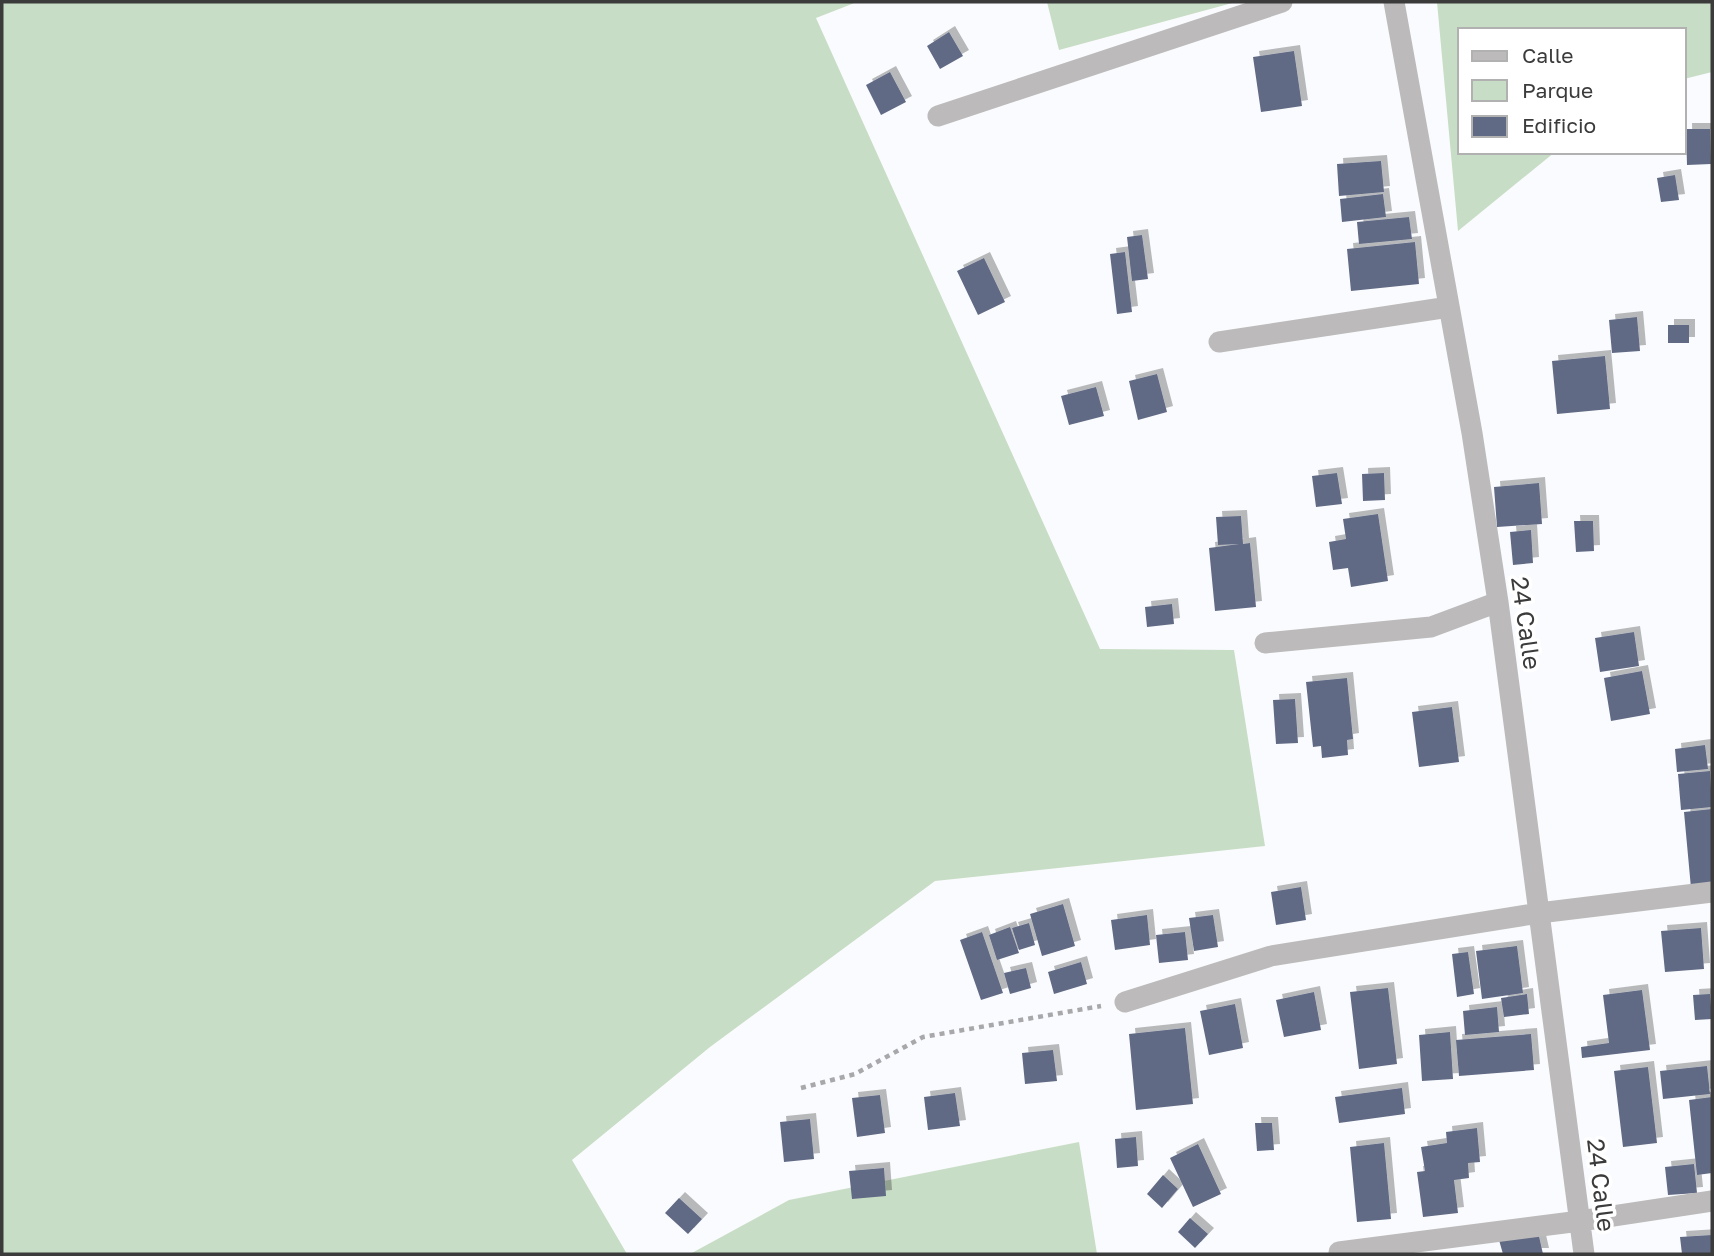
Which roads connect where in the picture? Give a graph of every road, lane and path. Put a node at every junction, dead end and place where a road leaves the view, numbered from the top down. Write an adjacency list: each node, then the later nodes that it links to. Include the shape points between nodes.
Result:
1 (1282, 2): 3 (street)
2 (1394, 2): 4 (street, 24 Calle)
3 (938, 116)
4 (1450, 307): 5 (street); 6 (street, 24 Calle)
5 (1219, 342)
6 (1498, 602): 7 (street, via 1432,627); 9 (street, 24 Calle)
7 (1265, 643)
8 (1712, 892): 9 (street)
9 (1539, 912): 10 (street, via 1271,956); 13 (street, 24 Calle)
10 (1125, 1002): 11 (path, via 923,1037 855,1074)
11 (801, 1088)
12 (1712, 1201): 13 (street)
13 (1580, 1221): 14 (street); 15 (street, 24 Calle)
14 (1339, 1252)
15 (1584, 1254)

